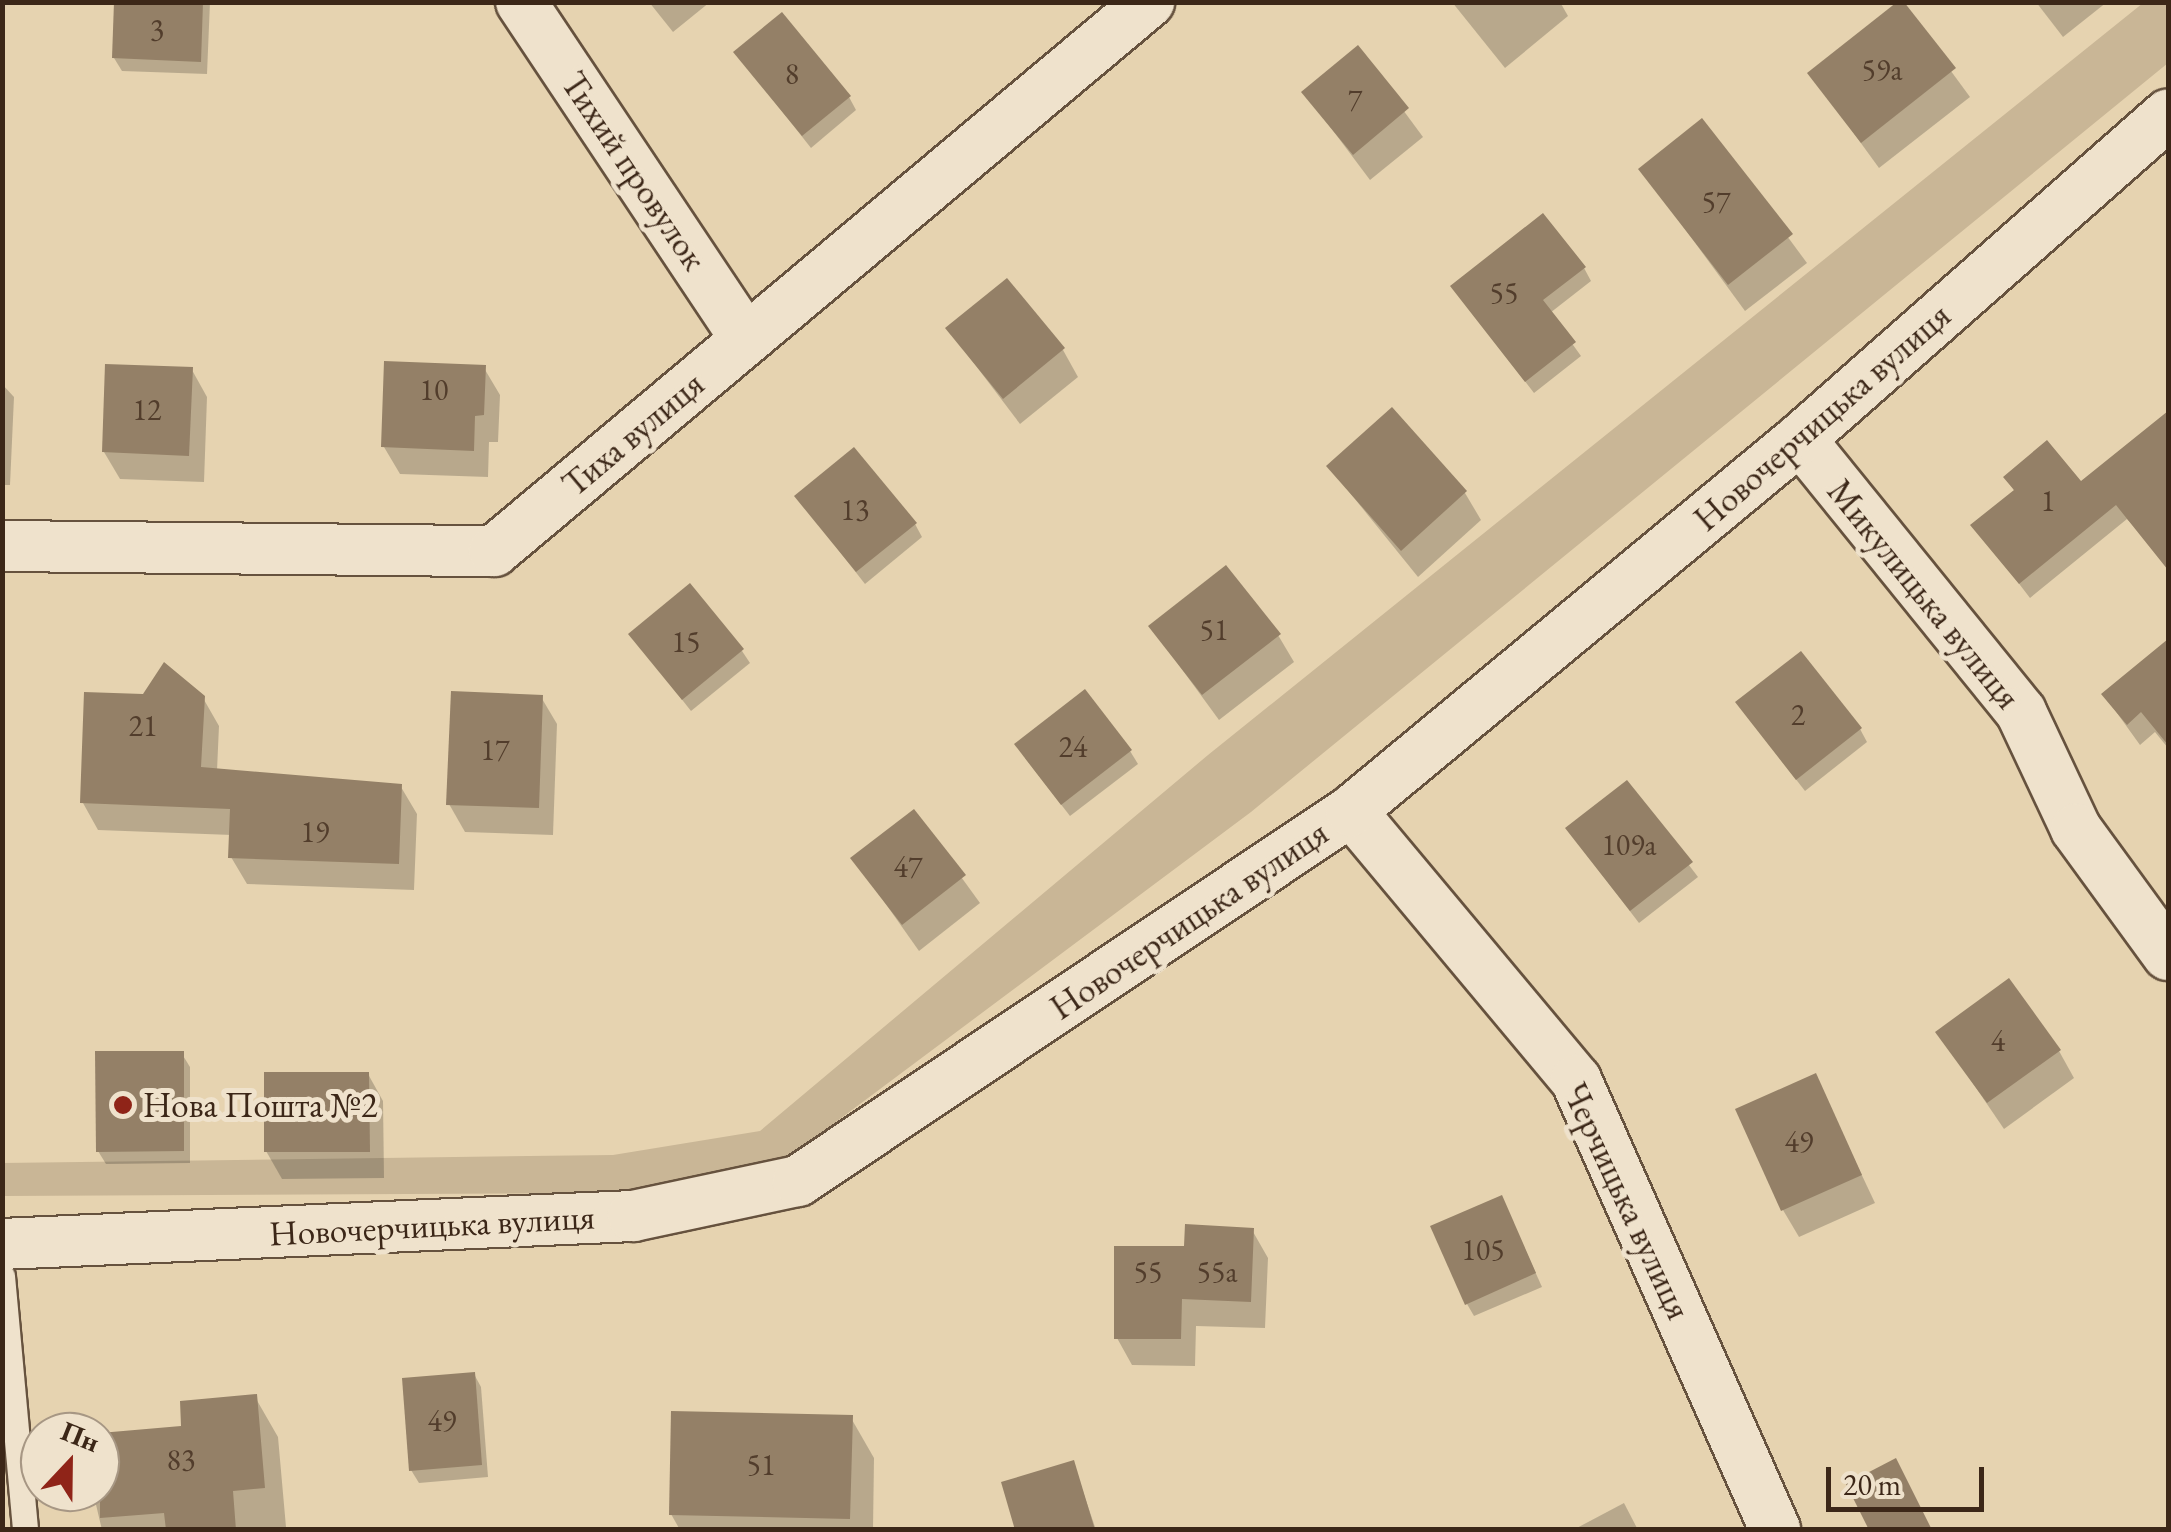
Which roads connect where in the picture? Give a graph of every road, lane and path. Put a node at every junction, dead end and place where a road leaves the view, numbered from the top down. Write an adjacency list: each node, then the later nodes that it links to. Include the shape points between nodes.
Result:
1 (521, 2): 4 (street, Тихий провулок)
2 (1148, 2): 4 (street, Тиха вулиця)
3 (2168, 114): 5 (street, Новочерчицька вулиця)
4 (746, 339): 6 (street, Тиха вулиця, via 494,551)
5 (1800, 439): 7 (street, Новочерчицька вулиця); 8 (street, Микулицька вулиця, via 2021,712 2076,829)
6 (2, 546)
7 (1352, 811): 9 (street, Новочерчицька вулиця, via 798,1181 633,1216); 12 (street, Черчицька вулиця, via 1576,1080)
8 (2168, 955)
9 (2, 1244)
10 (2, 1276): 11 (lane)
11 (25, 1530)
12 (1774, 1530)

